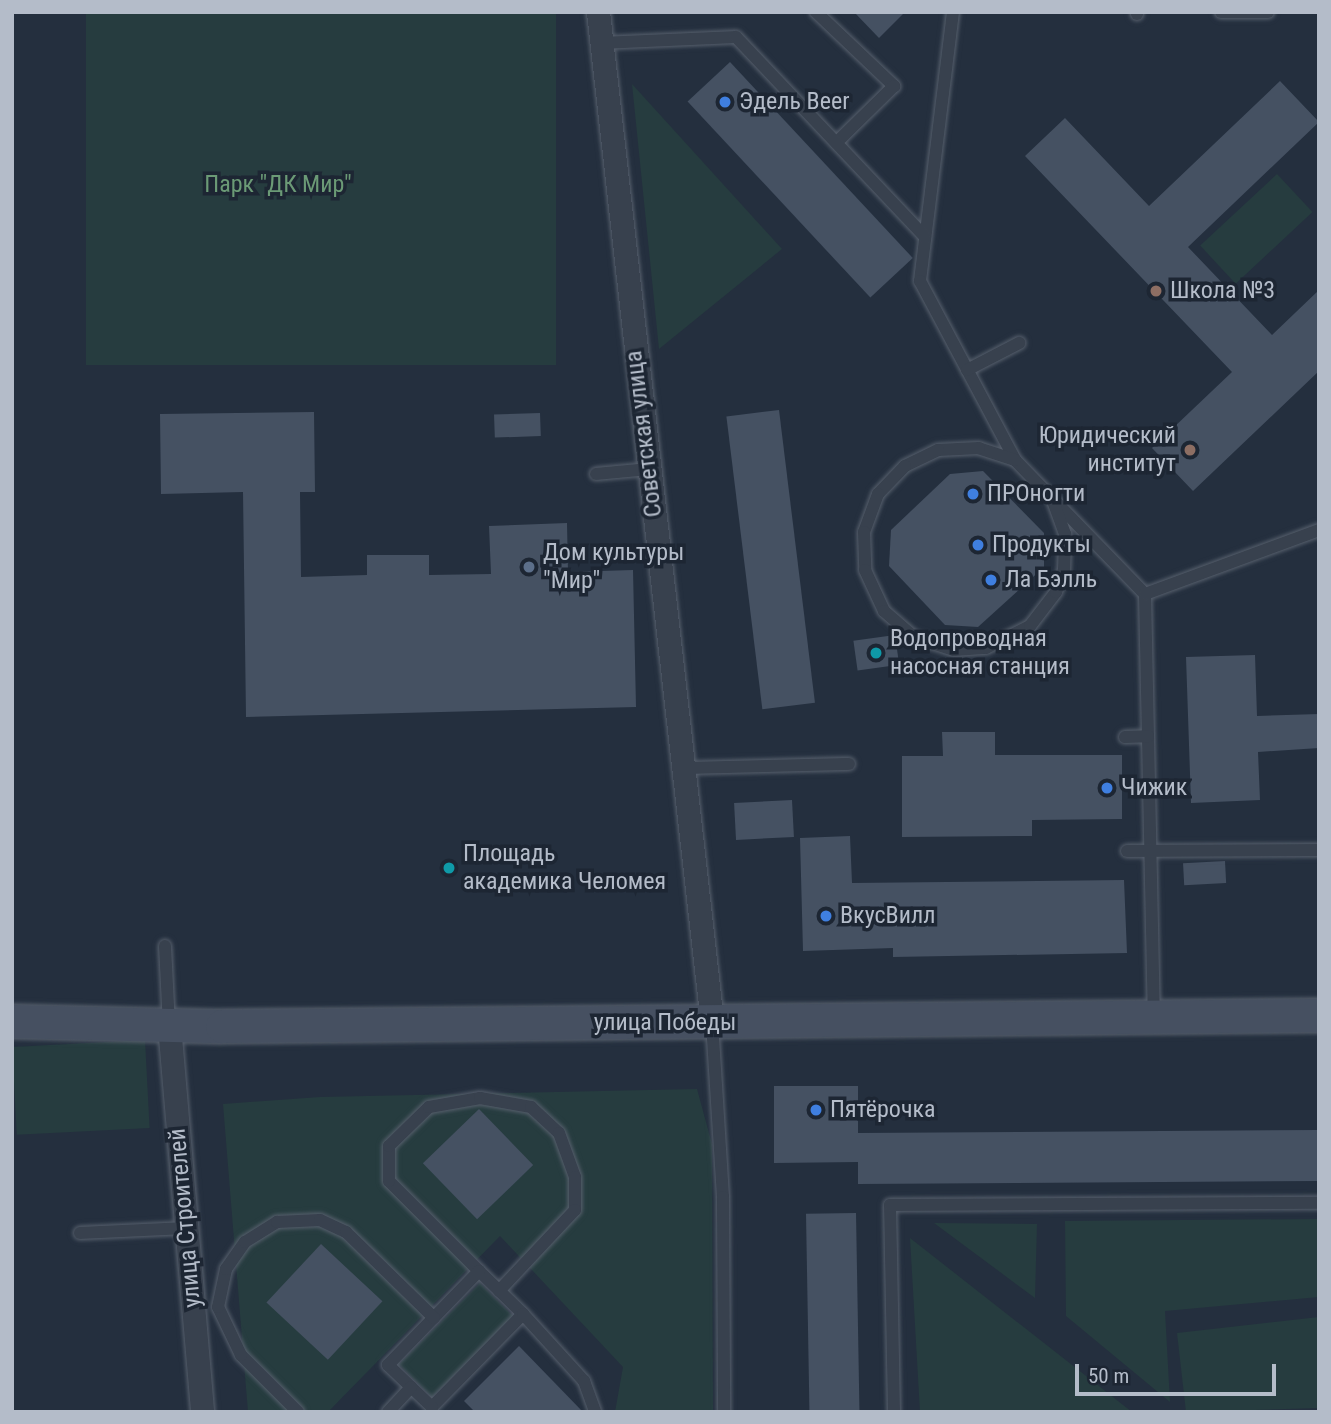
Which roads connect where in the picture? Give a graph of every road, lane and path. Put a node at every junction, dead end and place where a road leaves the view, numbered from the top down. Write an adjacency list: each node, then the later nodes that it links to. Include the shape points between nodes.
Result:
1 (598, 12): 6 (street, Советская улица)
2 (816, 12): 7 (lane, via 894,86)
3 (953, 12): 8 (lane)
4 (1221, 12): 5 (lane)
5 (1268, 12)
6 (601, 43): 7 (lane, via 736,37); 12 (street, Советская улица)
7 (836, 143): 8 (lane)
8 (925, 237): 10 (lane, via 920,281)
9 (1019, 343): 10 (lane)
10 (967, 370): 11 (lane)
11 (1015, 460): 14 (lane); 14 (lane, via 979,448 938,450 905,466 878,494 864,532 865,570 884,611 914,637 954,650 986,648 1030,626 1056,592 1063,570 1065,534)
12 (649, 469): 13 (lane); 22 (street, Советская улица)
13 (596, 474)
14 (1049, 493): 16 (lane)
15 (1319, 530): 16 (lane)
16 (1145, 594): 18 (lane)
17 (1159, 619): 18 (lane)
18 (1145, 620): 19 (lane)
19 (1148, 736): 20 (lane); 25 (lane)
20 (1125, 737)
21 (849, 764): 22 (lane)
22 (683, 768): 30 (street, Советская улица)
23 (1319, 850): 25 (lane)
24 (1126, 851): 25 (lane)
25 (1150, 851): 28 (lane)
26 (165, 946): 31 (lane)
27 (1319, 1015): 28 (street, улица Победы)
28 (1154, 1017): 30 (street, улица Победы)
29 (12, 1021): 31 (street, улица Победы)
30 (712, 1022): 31 (street, улица Победы); 45 (lane, via 723,1197)
31 (169, 1025): 33 (street, улица Строителей)
32 (1319, 1203): 46 (lane, via 890,1205)
33 (186, 1228): 34 (lane); 41 (street, улица Строителей)
34 (80, 1233)
35 (480, 1271): 36 (lane); 36 (lane, via 389,1181 388,1146 429,1107 480,1098 531,1107 559,1133 575,1177 575,1210); 38 (lane)
36 (499, 1291): 37 (lane)
37 (523, 1314): 40 (lane); 44 (lane, via 584,1381)
38 (434, 1318): 39 (lane, via 388,1365); 42 (lane, via 346,1233 320,1220 277,1222 245,1242 226,1269 218,1307 241,1355)
39 (411, 1387): 40 (lane); 43 (lane)
40 (434, 1409)
41 (202, 1412)
42 (298, 1412)
43 (388, 1412)
44 (595, 1412)
45 (724, 1412)
46 (894, 1412)

